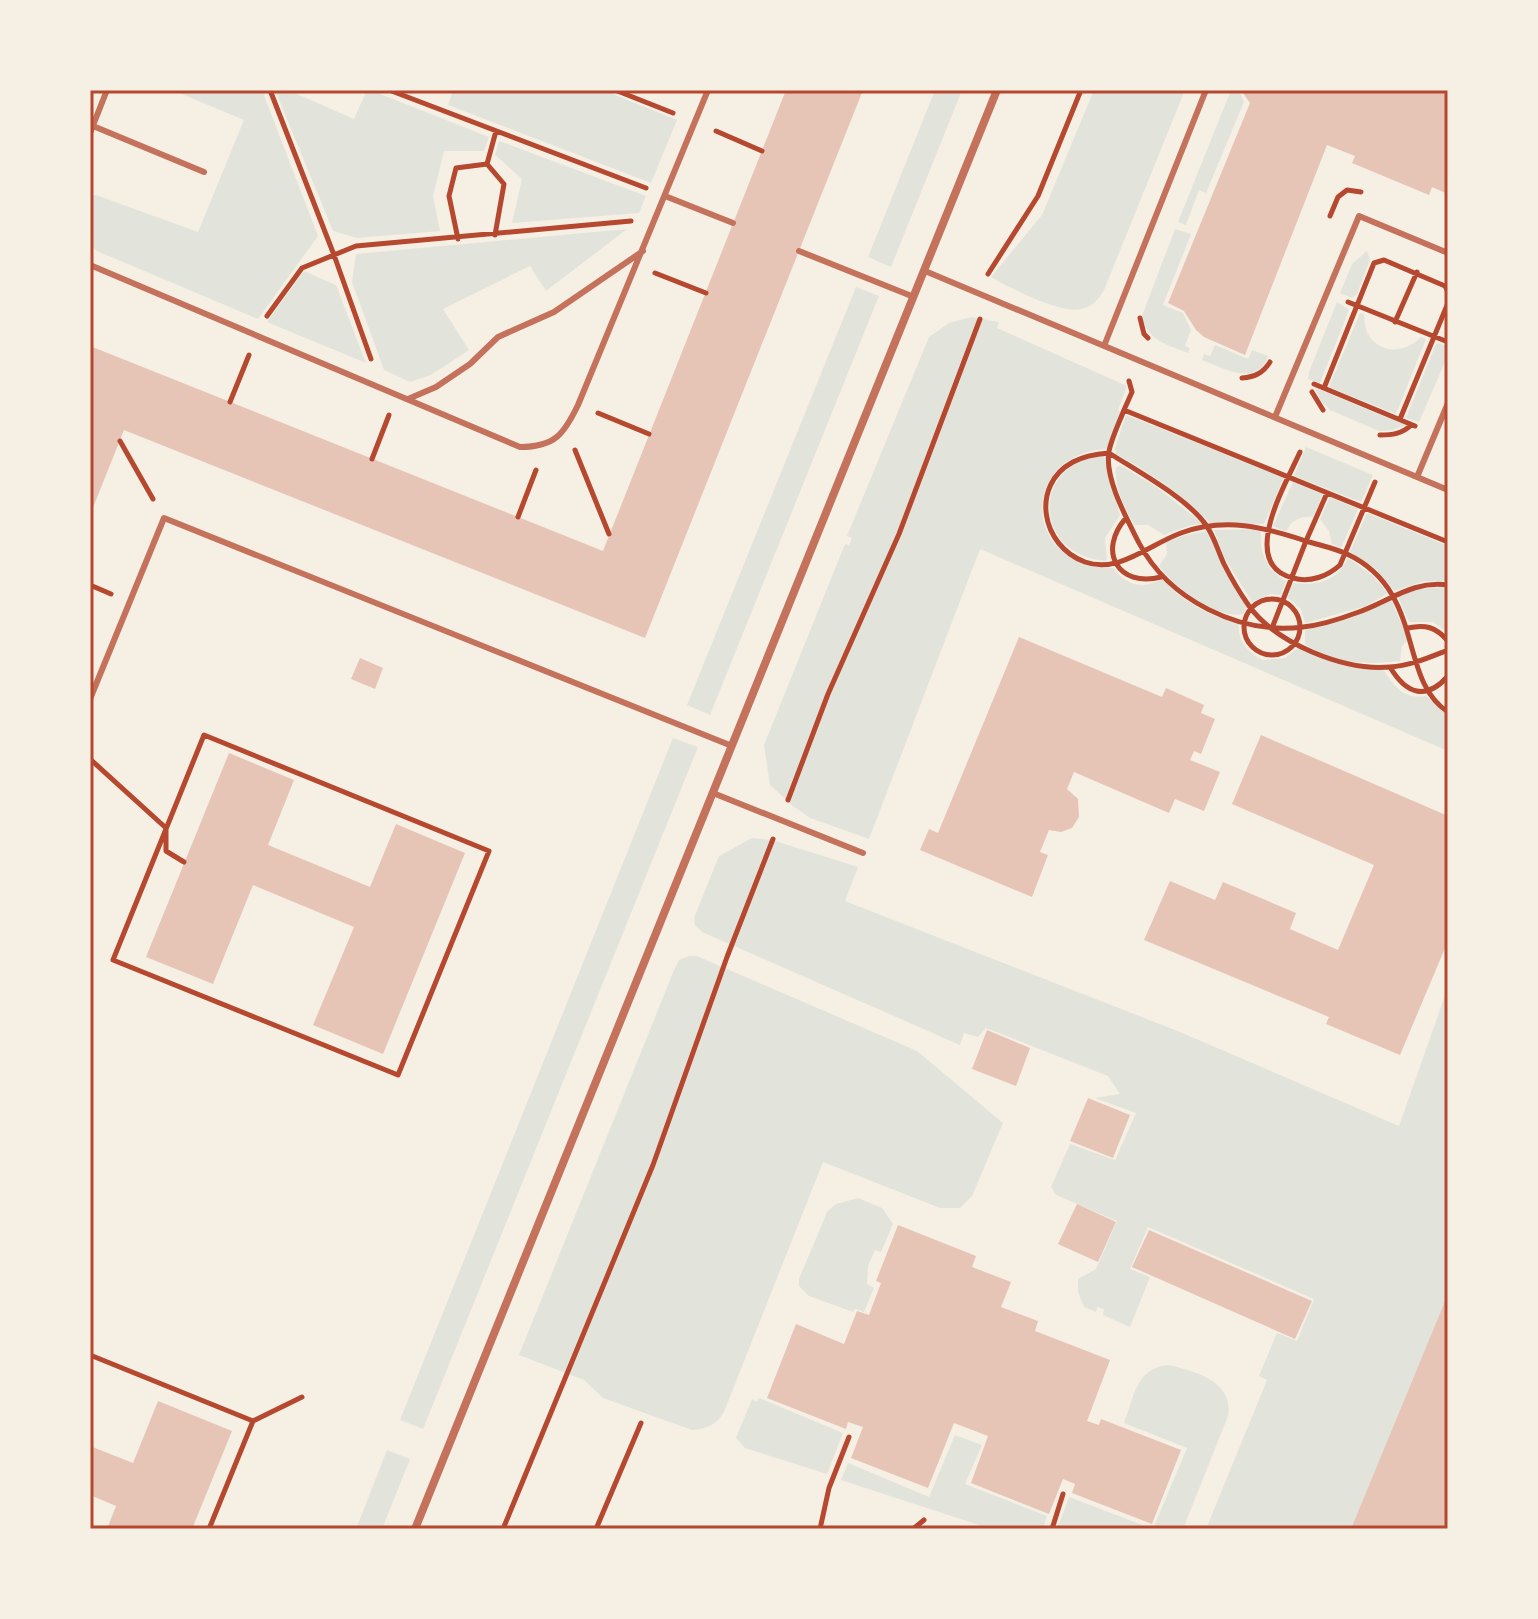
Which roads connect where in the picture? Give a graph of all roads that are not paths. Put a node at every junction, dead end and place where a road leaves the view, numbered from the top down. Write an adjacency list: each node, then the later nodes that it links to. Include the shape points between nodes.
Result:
1 (107, 90): 5 (lane)
2 (708, 90): 8 (lane)
3 (997, 90): 14 (street)
4 (1206, 90): 16 (lane)
5 (93, 126): 6 (lane); 7 (lane)
6 (90, 133)
7 (204, 172)
8 (662, 194): 9 (lane); 10 (lane)
9 (733, 223)
10 (643, 251): 17 (lane, via 554,312 498,337 436,387); 17 (lane, via 578,405 558,438 538,447 520,447)
11 (799, 251): 15 (lane)
12 (1448, 253): 19 (lane, via 1359,216)
13 (90, 265): 17 (lane, via 258,331)
14 (925, 271): 15 (street); 16 (lane)
15 (914, 297): 23 (street)
16 (1104, 346): 19 (lane)
17 (408, 399)
18 (1448, 403): 20 (lane)
19 (1275, 417): 20 (lane)
20 (1417, 477): 21 (lane)
21 (1448, 490)
22 (90, 699): 23 (lane, via 164,518)
23 (732, 746): 24 (street)
24 (713, 793): 25 (lane); 26 (street)
25 (863, 853)
26 (415, 1529)

